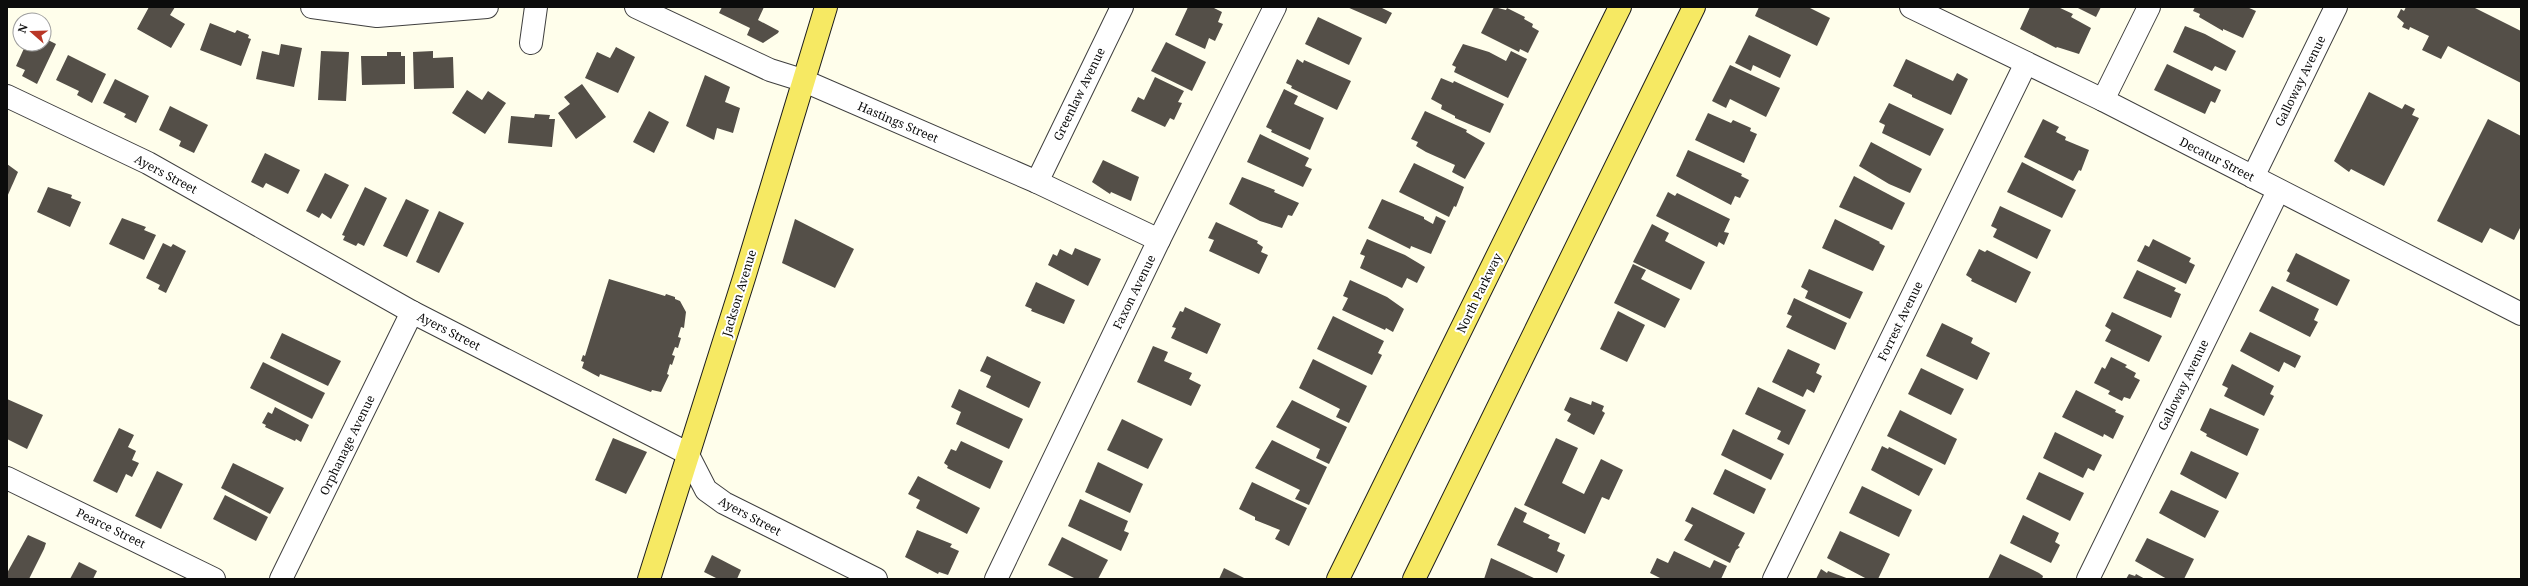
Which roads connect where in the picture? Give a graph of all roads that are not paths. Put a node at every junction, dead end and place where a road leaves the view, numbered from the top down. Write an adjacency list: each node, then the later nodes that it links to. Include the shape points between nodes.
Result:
1 (312, 7): 2 (street, via 377,16)
2 (487, 7)
3 (536, 7): 13 (street)
4 (636, 7): 15 (street, Hastings Street, via 770,70)
5 (826, 7): 15 (main road, Jackson Avenue)
6 (1122, 7): 19 (street, Greenlaw Avenue)
7 (1275, 7): 21 (street, Faxon Avenue)
8 (1620, 7): 31 (main road, North Parkway)
9 (1694, 7): 32 (main road)
10 (1911, 7): 14 (street, Decatur Street)
11 (2149, 7): 17 (street)
12 (2336, 7): 18 (street, Galloway Avenue)
13 (531, 43)
14 (2026, 63): 17 (street, Decatur Street); 33 (street, Forrest Avenue)
15 (802, 80): 19 (street, Hastings Street); 24 (main road, Jackson Avenue, via 744,278)
16 (7, 96): 22 (street, Ayers Street, via 148,163)
17 (2103, 100): 18 (street, Decatur Street)
18 (2253, 177): 20 (street, Decatur Street)
19 (1037, 182): 21 (street, Hastings Street)
20 (2278, 191): 23 (street, Decatur Street); 34 (street, Galloway Avenue)
21 (1159, 240): 30 (street, Faxon Avenue)
22 (412, 312): 24 (street, Ayers Street); 27 (street, Orphanage Avenue)
23 (2521, 314)
24 (687, 453): 28 (main road, Jackson Avenue); 29 (street, Ayers Street, via 706,490 724,503)
25 (7, 478): 26 (street, Pearce Street)
26 (214, 579)
27 (281, 579)
28 (649, 579)
29 (876, 579)
30 (996, 579)
31 (1338, 579)
32 (1414, 579)
33 (1774, 579)
34 (2088, 579)

